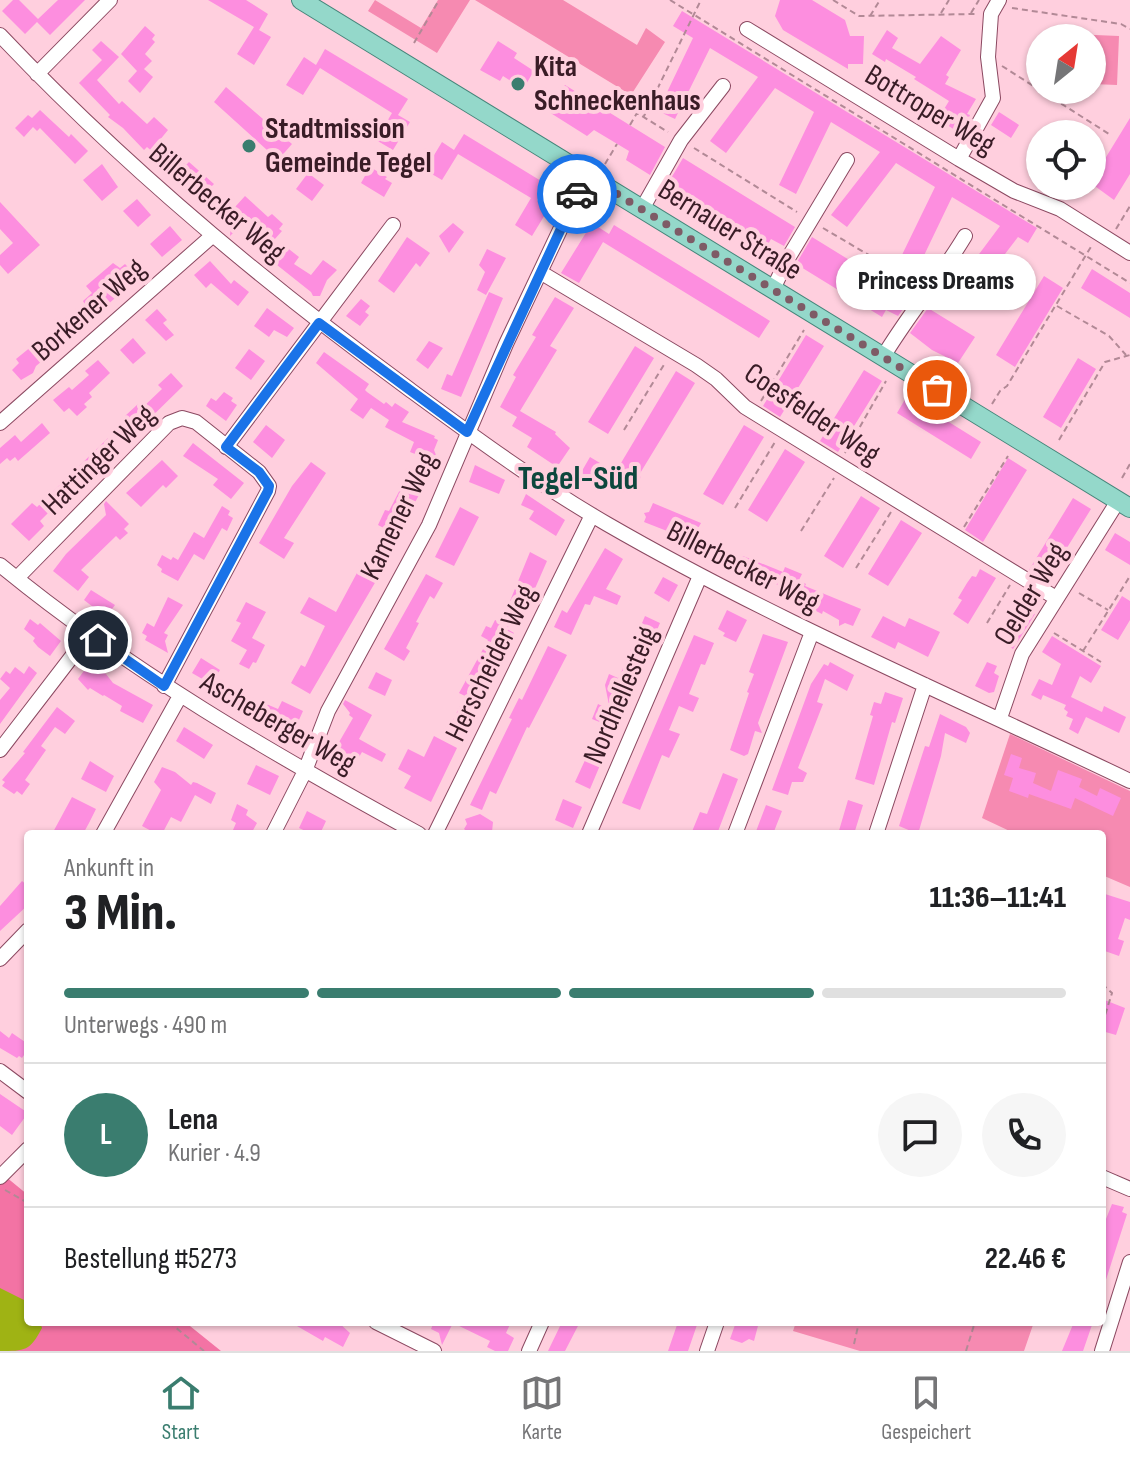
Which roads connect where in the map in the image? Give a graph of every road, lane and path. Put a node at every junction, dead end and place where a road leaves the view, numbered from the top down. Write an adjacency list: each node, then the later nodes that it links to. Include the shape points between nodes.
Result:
1 (110, 0): 22 (street)
2 (301, 0): 32 (main road, Bernauer Straße)
3 (439, 0): 12 (path)
4 (670, 0): 13 (path)
5 (833, 0): 16 (path, via 859,16)
6 (949, 0): 15 (path)
7 (979, 0): 14 (path)
8 (878, 1): 16 (path)
9 (700, 2): 13 (path)
10 (995, 7): 14 (path); 18 (path); 21 (street)
11 (428, 10): 12 (path)
12 (432, 12): 20 (path)
13 (694, 14): 24 (path); 42 (path)
14 (971, 14): 15 (path)
15 (940, 15): 16 (path)
16 (870, 16)
17 (747, 29): 29 (street, Bottroper Weg)
18 (1130, 29)
19 (0, 35): 22 (street, Billerbecker Weg)
20 (414, 43)
21 (988, 57): 26 (path); 29 (street, via 993,98)
22 (37, 74): 39 (street, Billerbecker Weg)
23 (723, 86): 27 (street)
24 (644, 117): 25 (path, via 637,113); 27 (path)
25 (630, 125)
26 (1109, 134)
27 (681, 140): 34 (street); 35 (path)
28 (617, 144): 31 (path)
29 (959, 159): 38 (street, Bottroper Weg)
30 (847, 160): 35 (street)
31 (605, 164)
32 (586, 175): 34 (main road, Bernauer Straße); 43 (street, Kamener Weg)
33 (1130, 206): 37 (path)
34 (642, 209): 45 (main road, Bernauer Straße)
35 (811, 221): 45 (street); 46 (path)
36 (393, 225): 48 (street)
37 (1115, 230)
38 (1099, 233): 41 (street, Bottroper Weg); 42 (path)
39 (212, 236): 48 (street, Billerbecker Weg); 56 (street, Borkener Weg)
40 (965, 236): 46 (street)
41 (1130, 253)
42 (1085, 257): 44 (path); 47 (path)
43 (540, 272): 55 (street, Coesfelder Weg, via 696,365); 58 (street, Kamener Weg)
44 (1130, 283)
45 (773, 289): 51 (main road, Bernauer Straße)
46 (929, 291): 51 (street)
47 (1056, 306): 50 (path, via 1109,336); 54 (path)
48 (319, 323): 58 (street, Billerbecker Weg); 61 (street)
49 (804, 330): 55 (path)
50 (1128, 355): 60 (path, via 1105,362)
51 (883, 357): 66 (main road, Bernauer Straße)
52 (668, 358): 57 (path)
53 (886, 381): 64 (path)
54 (992, 404)
55 (754, 413): 64 (street, Coesfelder Weg)
56 (0, 423)
57 (624, 430)
58 (467, 432): 69 (street, Billerbecker Weg); 92 (street, Kamener Weg, via 429,525 328,711)
59 (778, 437): 67 (path)
60 (1059, 440)
61 (226, 447): 76 (street, Hattinger Weg, via 189,418 169,423); 88 (street, Hattinger Weg, via 259,472 268,491)
62 (1008, 456): 71 (path)
63 (1130, 464): 65 (path)
64 (837, 469): 70 (path); 71 (street, Coesfelder Weg)
65 (1122, 478)
66 (1124, 505): 79 (street, Oelder Weg)
67 (735, 508)
68 (893, 508): 73 (path)
69 (592, 515): 74 (street, Billerbecker Weg); 97 (street, Herscheider Weg)
70 (801, 531)
71 (958, 538): 79 (street, Coesfelder Weg)
72 (1, 567): 76 (street, Ascheberger Weg)
73 (856, 568)
74 (700, 576): 83 (street, Billerbecker Weg); 98 (street, Nordhellesteig)
75 (1130, 576): 80 (path)
76 (17, 578): 84 (street, Ascheberger Weg)
77 (1013, 580): 81 (path)
78 (1071, 588): 80 (path)
79 (1056, 598): 90 (street, Oelder Weg, via 1022,654)
80 (1109, 611): 85 (path)
81 (987, 623)
82 (1046, 629): 85 (path)
83 (812, 632): 87 (street, Billerbecker Weg); 99 (street)
84 (90, 633): 88 (street, Ascheberger Weg); 91 (street)
85 (1083, 651): 86 (path)
86 (1101, 662)
87 (925, 685): 90 (street, Billerbecker Weg); 100 (street)
88 (164, 686): 89 (street, Ascheberger Weg)
89 (180, 696): 92 (street, Ascheberger Weg); 94 (street)
90 (1000, 718): 93 (street, Billerbecker Weg)
91 (0, 750)
92 (305, 771): 95 (street, Kamener Weg); 96 (street, Ascheberger Weg)
93 (1130, 781)
94 (105, 830)
95 (275, 830)
96 (412, 830)
97 (437, 830)
98 (591, 830)
99 (737, 830)
100 (877, 830)
101 (24, 934): 102 (street)
102 (0, 959)
103 (1106, 988): 104 (path, via 1112,993)
104 (1106, 1012)
105 (0, 1071): 106 (street)
106 (24, 1089)
107 (24, 1153): 108 (street)
108 (0, 1177)
109 (1106, 1179): 111 (street)
110 (0, 1187): 112 (path)
111 (1130, 1189)
112 (24, 1201)
113 (1130, 1262): 126 (street)
114 (174, 1326): 121 (path)
115 (384, 1326): 122 (street)
116 (540, 1326): 123 (street)
117 (716, 1326): 124 (street)
118 (858, 1326): 120 (path)
119 (974, 1326): 125 (path)
120 (854, 1344)
121 (204, 1351)
122 (434, 1351)
123 (529, 1351)
124 (707, 1351)
125 (966, 1351)
126 (1102, 1351)

